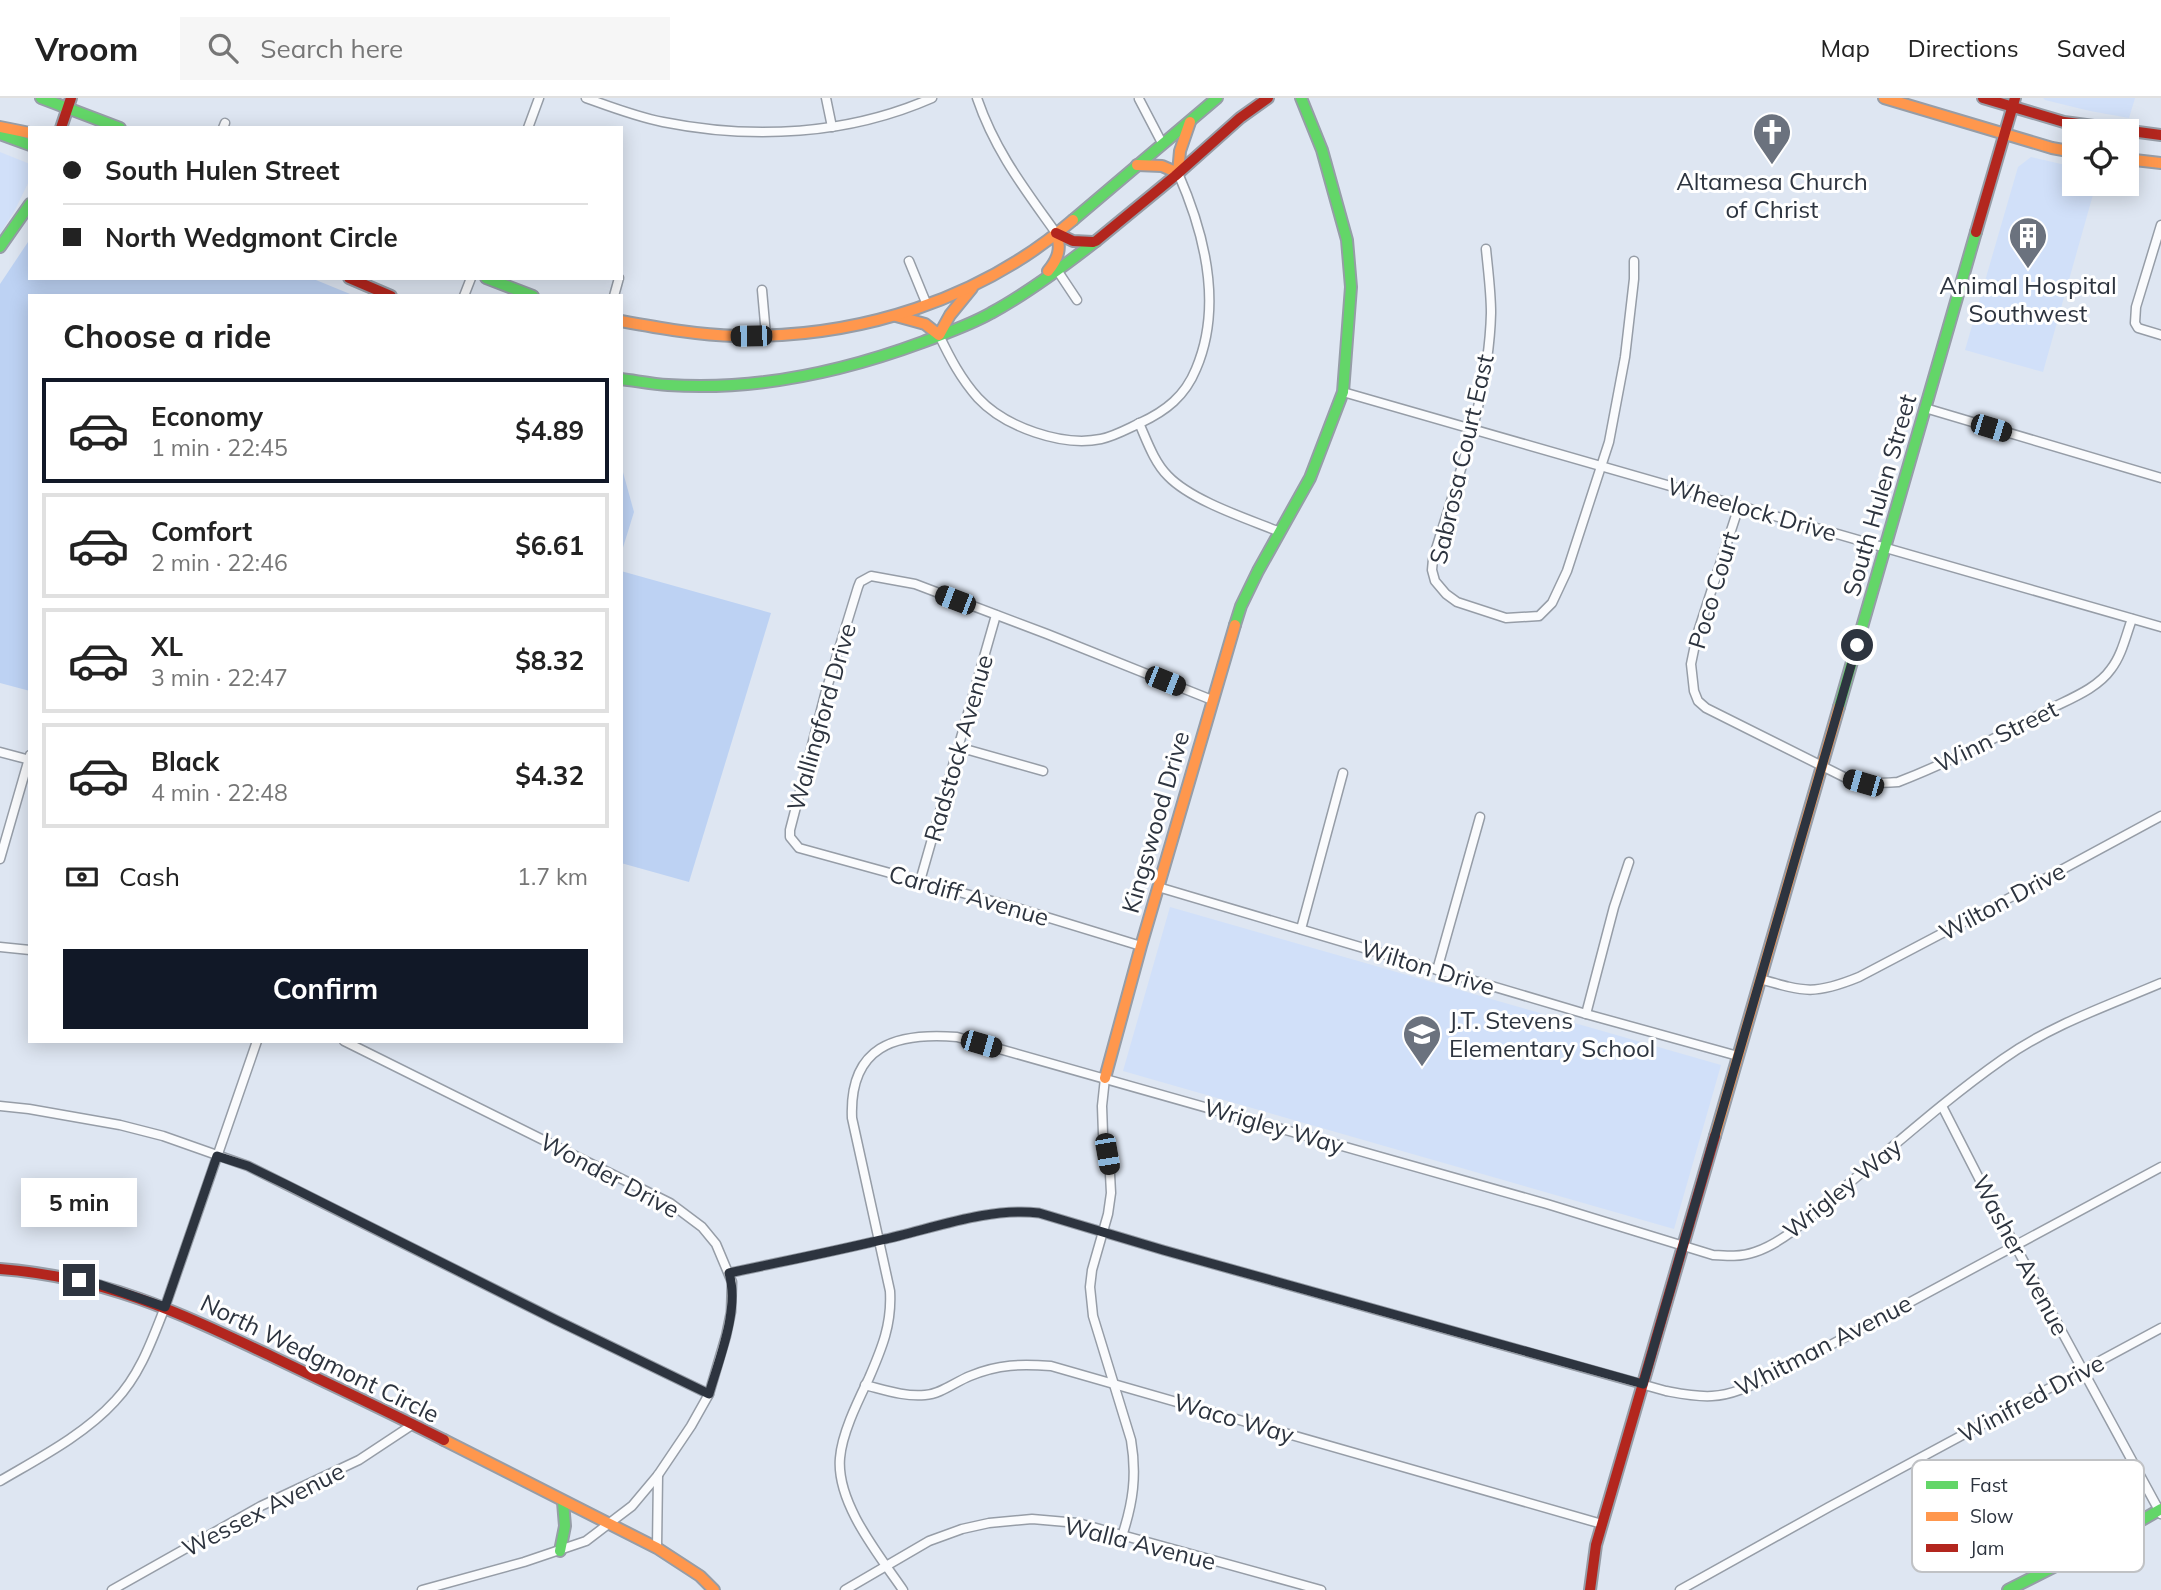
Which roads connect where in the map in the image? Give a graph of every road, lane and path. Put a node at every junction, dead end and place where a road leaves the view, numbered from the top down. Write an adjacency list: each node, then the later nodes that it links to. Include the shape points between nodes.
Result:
1 (41, 98): 14 (main road)
2 (539, 98): 19 (street)
3 (586, 98): 21 (street, via 663,122 740,133)
4 (826, 98): 21 (street)
5 (932, 98): 21 (street)
6 (977, 98): 35 (street, via 1006,162)
7 (1217, 98): 15 (main road)
8 (1268, 98): 32 (main road)
9 (1301, 98): 57 (main road, Kingswood Drive, via 1322,150 1347,240 1351,287)
10 (1884, 98): 24 (main road)
11 (1983, 98): 13 (main road)
12 (1139, 99): 26 (street)
13 (2014, 102): 24 (main road, South Hulen Street); 25 (main road, via 2079,125)
14 (69, 103): 16 (main road); 17 (main road); 18 (main road)
15 (1192, 118): 26 (main road); 32 (main road)
16 (55, 126)
17 (62, 126)
18 (117, 126)
19 (529, 126)
20 (0, 127): 22 (main road)
21 (832, 127)
22 (28, 133)
23 (0, 134): 27 (main road)
24 (2006, 134): 28 (main road); 58 (main road, South Hulen Street)
25 (2161, 135)
26 (1163, 143): 31 (main road)
27 (28, 144)
28 (2062, 150)
29 (2139, 160): 30 (main road)
30 (2161, 163)
31 (1138, 165): 32 (main road, via 1162,166); 35 (main road)
32 (1178, 173): 36 (main road); 59 (street, via 1192,204 1207,263 1207,328 1196,370 1181,396)
33 (28, 207): 37 (main road)
34 (2161, 226): 55 (street, via 2135,323)
35 (1056, 233): 36 (main road, via 1070,242); 44 (main road, via 1059,251); 45 (main road)
36 (1095, 242): 41 (main road)
37 (0, 247)
38 (1486, 249): 60 (street, Sabrosa Court East, via 1491,314)
39 (909, 261): 50 (street)
40 (1634, 261): 61 (street, Sabrosa Court East, via 1625,357)
41 (1056, 270): 44 (main road); 49 (street)
42 (354, 280): 47 (main road)
43 (491, 280): 48 (main road)
44 (1038, 282): 54 (main road, via 989,314)
45 (976, 284): 50 (main road); 54 (main road)
46 (762, 290): 53 (street)
47 (386, 294)
48 (528, 294)
49 (1077, 300)
50 (927, 305): 51 (main road)
51 (891, 316): 53 (main road, via 829,330); 54 (main road, via 914,319)
52 (623, 321): 53 (main road, via 707,334)
53 (766, 335)
54 (939, 335): 56 (main road, via 858,363 751,384 688,386); 59 (street, via 955,368 979,398 1024,427 1083,441 1102,439)
55 (2161, 335)
56 (623, 379)
57 (1343, 392): 60 (street, Wheelock Drive); 64 (main road, Kingswood Drive, via 1310,478)
58 (1925, 408): 62 (street); 65 (main road, South Hulen Street)
59 (1139, 423): 64 (street, via 1169,477 1224,510)
60 (1472, 430): 61 (street, Wheelock Drive); 61 (street, Sabrosa Court East, via 1432,570 1435,582 1457,602 1506,618 1539,616 1552,603)
61 (1603, 467): 63 (street, Wheelock Drive)
62 (2161, 478)
63 (1739, 506): 65 (street, Wheelock Drive); 74 (street, Poco Court, via 1697,635 1691,664 1694,691 1706,708)
64 (1280, 532): 69 (main road, Kingswood Drive, via 1241,606)
65 (1886, 547): 67 (street, Wheelock Drive); 74 (main road, South Hulen Street)
66 (996, 615): 69 (street); 70 (street, Radstock Avenue); 79 (street, Wallingford Drive, via 915,584 880,576 860,582 790,830)
67 (2132, 619): 68 (street, Wheelock Drive); 74 (street, Winn Street, via 2115,662 2099,681 1993,739 1898,782 1863,783)
68 (2161, 627)
69 (1212, 701): 83 (main road, Kingswood Drive)
70 (958, 747): 75 (street); 82 (street, Radstock Avenue)
71 (0, 752): 72 (street)
72 (28, 758)
73 (28, 761): 80 (street)
74 (1821, 766): 89 (main road, South Hulen Street)
75 (1043, 771)
76 (1343, 773): 84 (street)
77 (2161, 816): 89 (street, Wilton Drive, via 1832,988 1796,990)
78 (1480, 817): 88 (street)
79 (796, 845): 82 (street, Cardiff Avenue)
80 (0, 859)
81 (1629, 862): 91 (street)
82 (920, 881): 85 (street, Cardiff Avenue)
83 (1158, 887): 84 (street, Wilton Drive); 85 (main road, Kingswood Drive)
84 (1301, 929): 88 (street, Wilton Drive)
85 (1141, 946): 95 (main road, Kingswood Drive)
86 (0, 947): 87 (street)
87 (28, 950)
88 (1437, 970): 91 (street, Wilton Drive)
89 (1760, 979): 94 (main road, South Hulen Street)
90 (2161, 983): 97 (street, Wrigley Way, via 2032,1041)
91 (1586, 1014): 94 (street, Wilton Drive)
92 (256, 1043): 98 (street)
93 (348, 1043): 105 (street, Wonder Drive, via 670,1203 702,1227)
94 (1738, 1056): 103 (main road, South Hulen Street)
95 (1105, 1078): 100 (street, Kingswood Drive, via 1102,1106 1111,1193); 101 (street, Wrigley Way, via 957,1037 912,1037 880,1048 867,1061 851,1099); 103 (street, Wrigley Way)
96 (0, 1106): 98 (street, via 120,1125)
97 (1942, 1106): 102 (street, Washer Avenue); 103 (street, Wrigley Way, via 1775,1243 1736,1257)
98 (217, 1156): 106 (street); 112 (street, via 306,1194)
99 (2161, 1167): 102 (street, Whitman Avenue)
100 (1103, 1232): 101 (street, Whitman Avenue, via 1021,1210); 109 (street, Kingswood Drive, via 1090,1287 1093,1316); 110 (street, Whitman Avenue)
101 (879, 1241): 105 (street, Whitman Avenue); 111 (street, Wrigley Way, via 891,1308 884,1344)
102 (2015, 1245): 108 (street, Washer Avenue); 110 (street, Whitman Avenue, via 1747,1387 1695,1396)
103 (1684, 1246): 110 (main road, South Hulen Street)
104 (0, 1269): 106 (main road, North Wedgmont Circle, via 101,1285)
105 (729, 1273): 112 (street, Wonder Drive, via 731,1312)
106 (165, 1307): 113 (main road, North Wedgmont Circle); 118 (street, via 149,1350 116,1401 53,1449)
107 (2161, 1328): 108 (street, Winifred Drive)
108 (2083, 1370): 114 (street, Winifred Drive); 115 (street, Washer Avenue)
109 (1115, 1384): 111 (street, Waco Way, via 1051,1366 1018,1364 971,1376 927,1395 910,1396); 123 (street, Waco Way); 125 (street, Kingswood Drive, via 1135,1462 1135,1484)
110 (1643, 1384): 123 (main road, South Hulen Street)
111 (865, 1385): 128 (street, Wrigley Way, via 843,1440 841,1476 856,1517)
112 (709, 1394): 117 (street, Wonder Drive)
113 (412, 1425): 120 (main road, North Wedgmont Circle); 130 (street, Wessex Avenue, via 359,1460 261,1506)
114 (1918, 1460)
115 (2132, 1460)
116 (1912, 1463): 137 (street, Winifred Drive)
117 (658, 1475): 124 (street, Wonder Drive); 126 (street)
118 (0, 1480)
119 (2144, 1482): 121 (street, Washer Avenue)
120 (563, 1502): 124 (main road, North Wedgmont Circle); 127 (main road, via 566,1525)
121 (2160, 1511): 122 (main road)
122 (2144, 1520)
123 (1602, 1524): 136 (main road, South Hulen Street)
124 (609, 1525): 126 (main road, North Wedgmont Circle); 127 (street)
125 (1122, 1536): 128 (street, Walla Avenue, via 1066,1522 1032,1519 989,1524 929,1541); 135 (street, Walla Avenue)
126 (657, 1548): 132 (main road, North Wedgmont Circle)
127 (560, 1552): 131 (street)
128 (886, 1565): 133 (street, Walla Avenue); 134 (street, Wrigley Way)
129 (2043, 1572): 138 (main road)
130 (112, 1590)
131 (422, 1590)
132 (714, 1590)
133 (845, 1590)
134 (903, 1590)
135 (1321, 1590)
136 (1590, 1590)
137 (1680, 1590)
138 (2008, 1590)

